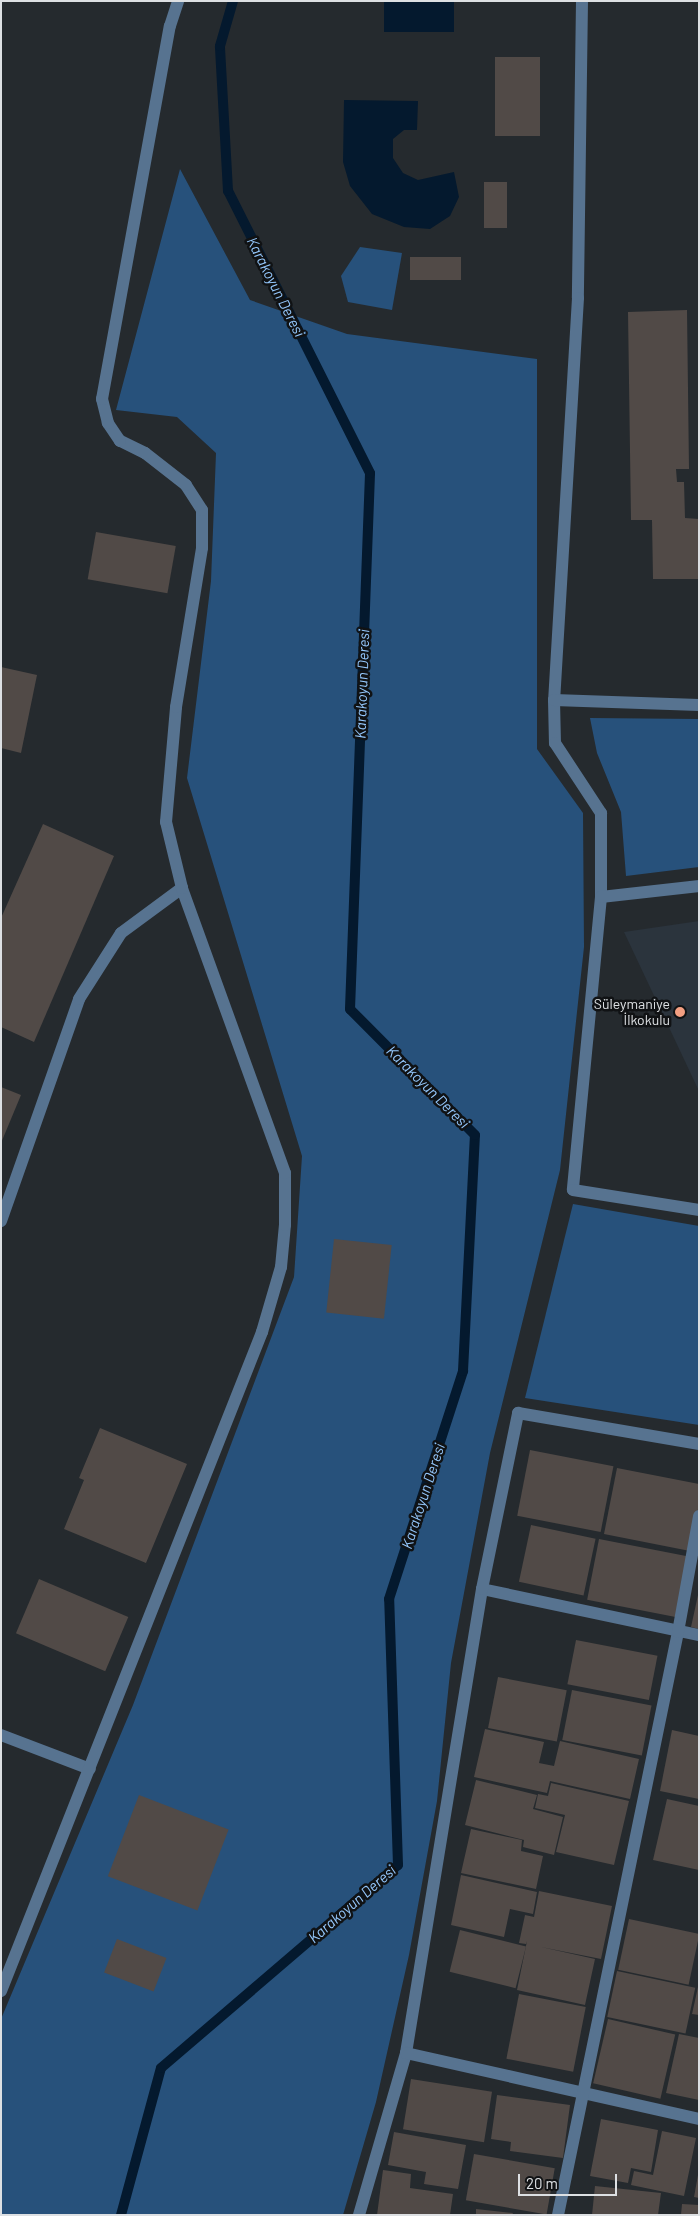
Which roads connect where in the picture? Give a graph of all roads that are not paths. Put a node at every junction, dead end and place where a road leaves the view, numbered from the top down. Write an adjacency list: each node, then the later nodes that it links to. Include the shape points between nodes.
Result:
1 (178, 1): 6 (street, via 170,26 102,399 108,423 120,441 144,453 186,485 202,510 202,548 176,707 166,822)
2 (582, 1): 3 (street, via 578,298)
3 (554, 700): 4 (street); 7 (street, via 555,743 601,813)
4 (699, 705)
5 (699, 886): 7 (street)
6 (182, 888): 9 (street, via 121,933 80,1000); 16 (street, via 285,1173 281,1267 262,1332)
7 (601, 897): 8 (street, via 573,1190)
8 (699, 1210)
9 (1, 1221)
10 (699, 1444): 12 (street, via 518,1413)
11 (699, 1516): 13 (street)
12 (482, 1589): 13 (street); 18 (street)
13 (678, 1632): 14 (street); 19 (street)
14 (699, 1635)
15 (1, 1735): 16 (street)
16 (90, 1769): 17 (street)
17 (1, 1991)
18 (406, 2053): 19 (street); 21 (street)
19 (583, 2092): 20 (street); 22 (street)
20 (699, 2119)
21 (359, 2215)
22 (558, 2215)

